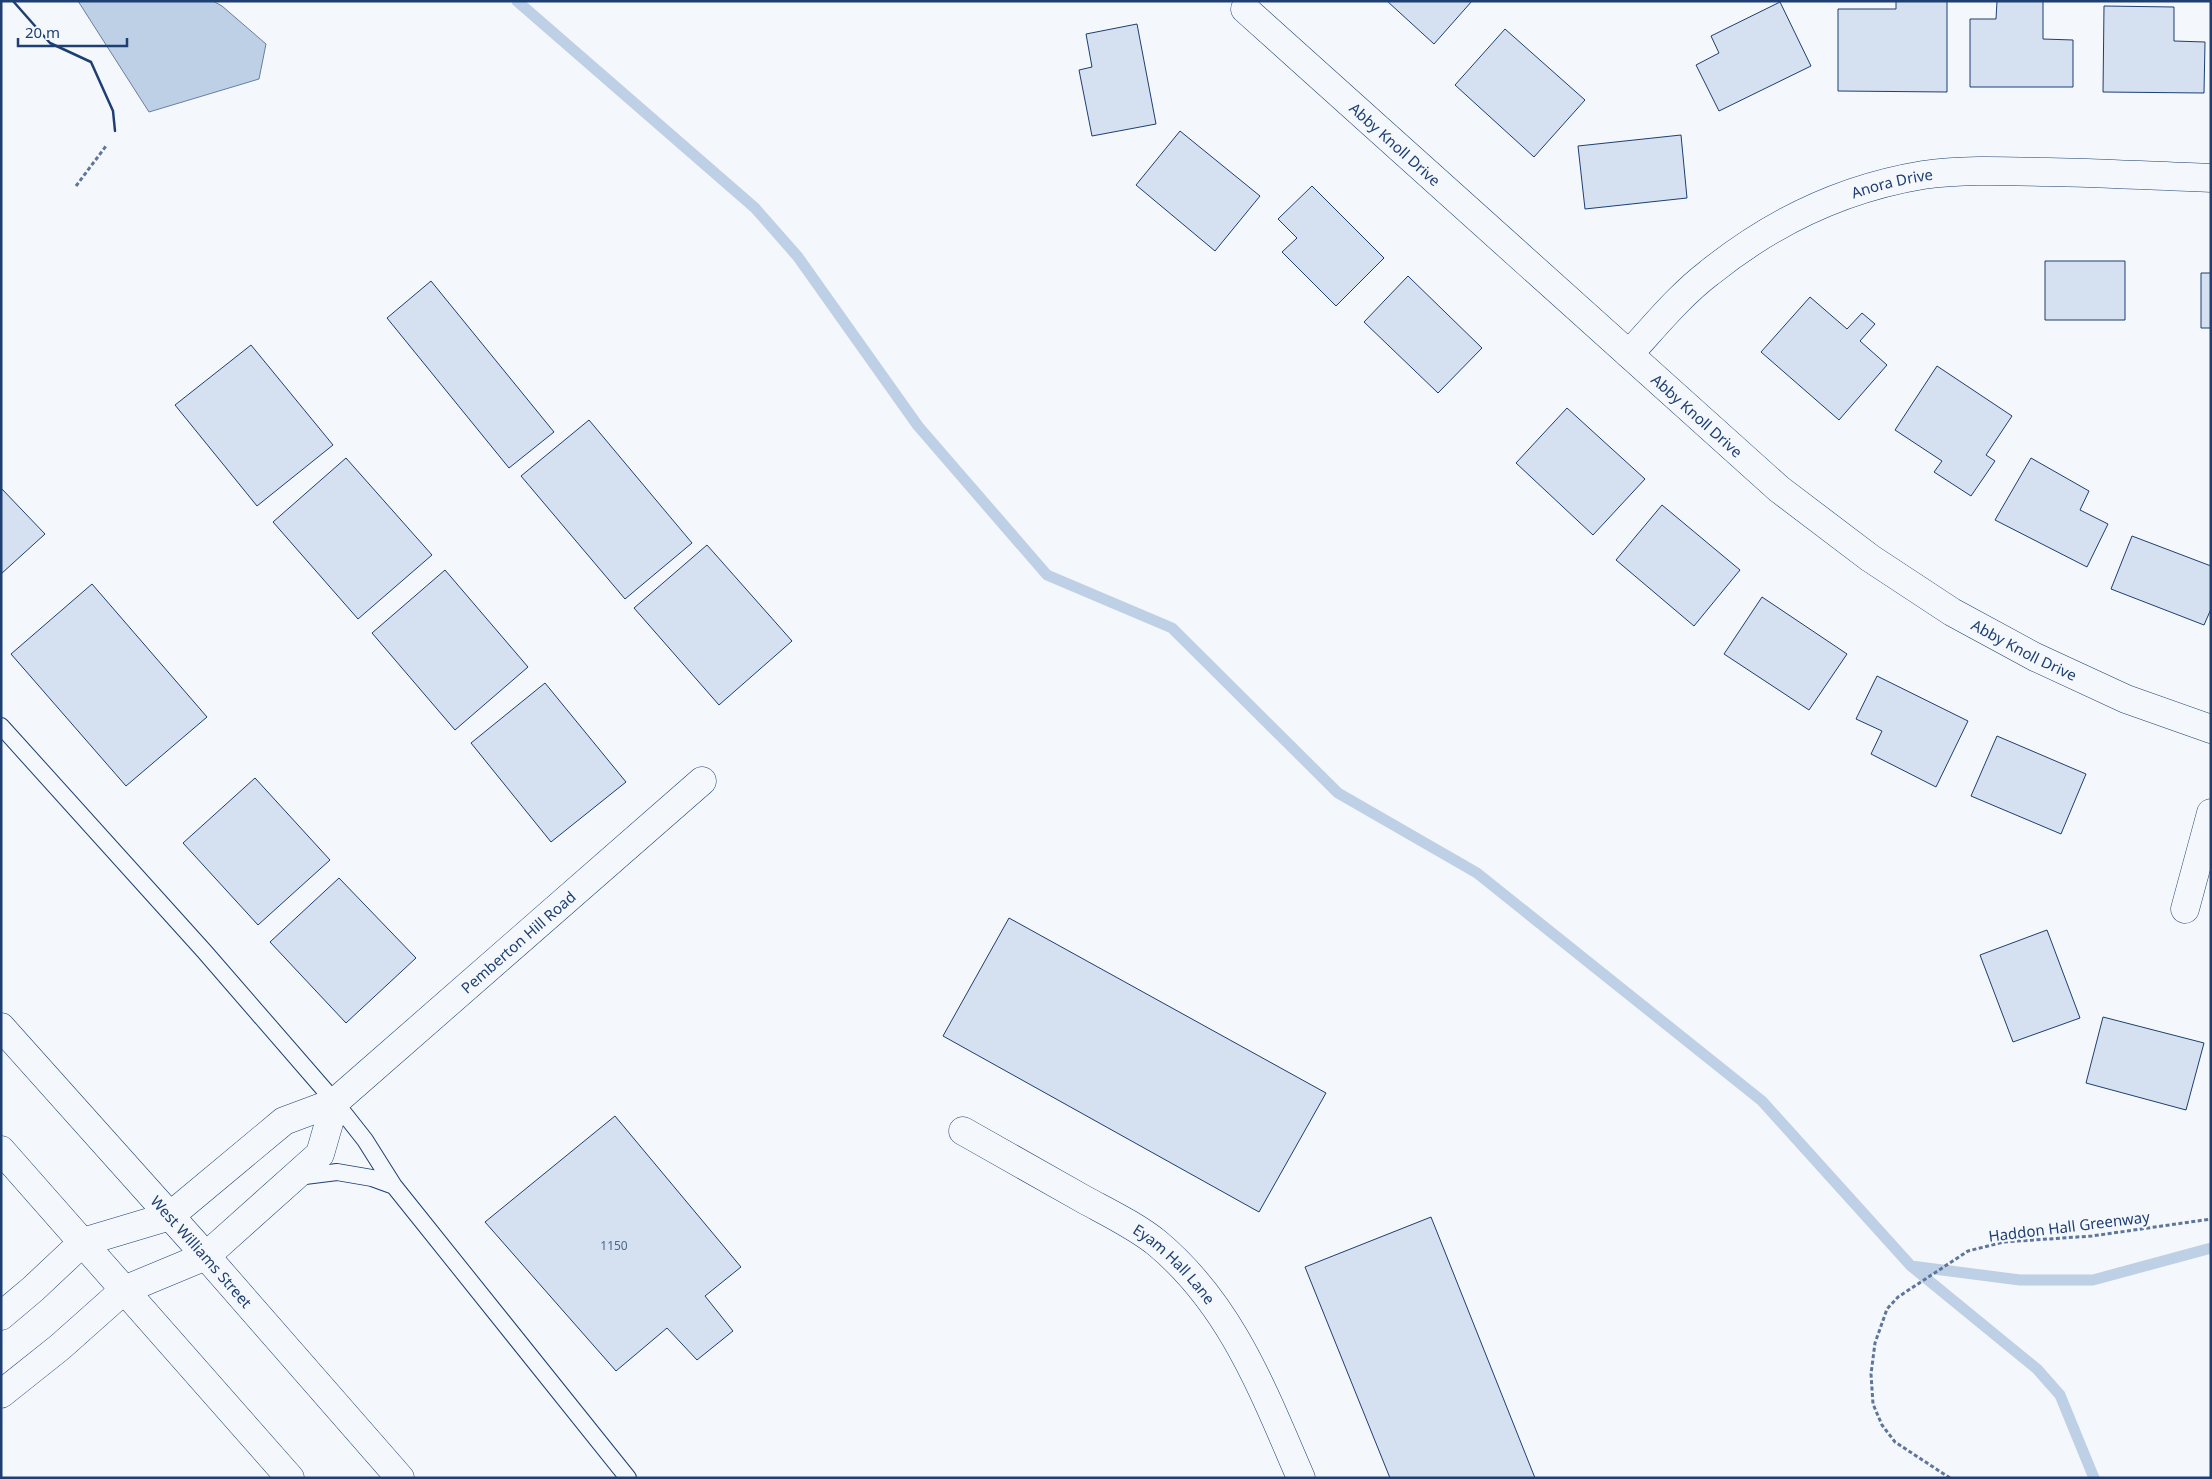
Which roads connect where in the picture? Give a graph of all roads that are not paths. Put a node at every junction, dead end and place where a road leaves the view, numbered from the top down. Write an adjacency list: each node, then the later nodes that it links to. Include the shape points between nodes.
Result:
1 (1245, 10): 3 (street, Abby Knoll Drive)
2 (2211, 178): 3 (street, Anora Drive, via 1980,170 1923,175 1872,187 1816,206 1753,241 1707,274)
3 (1629, 354): 5 (street, Abby Knoll Drive, via 1779,489 1870,558 1952,612 2036,657 2108,690)
4 (1, 726): 10 (lane)
5 (2211, 729)
6 (702, 781): 10 (street, Pemberton Hill Road)
7 (2211, 813): 8 (street)
8 (2185, 909)
9 (1, 1027): 15 (street, West Williams Street)
10 (335, 1102): 13 (street, via 320,1154); 14 (lane, via 365,1140); 15 (street, Pemberton Hill Road, via 284,1120)
11 (963, 1131): 24 (street, Eyam Hall Lane, via 1120,1219 1156,1243 1179,1265 1224,1318 1252,1366)
12 (1, 1150): 16 (street)
13 (295, 1177): 14 (lane, via 337,1172 372,1178); 17 (street)
14 (394, 1186): 23 (lane)
15 (170, 1216): 16 (street); 17 (street, West Williams Street)
16 (82, 1242): 18 (street); 19 (street)
17 (206, 1256): 18 (street); 22 (street, West Williams Street)
18 (124, 1290): 20 (street); 21 (street)
19 (1, 1316)
20 (1, 1394)
21 (290, 1478)
22 (400, 1478)
23 (628, 1478)
24 (1300, 1478)

